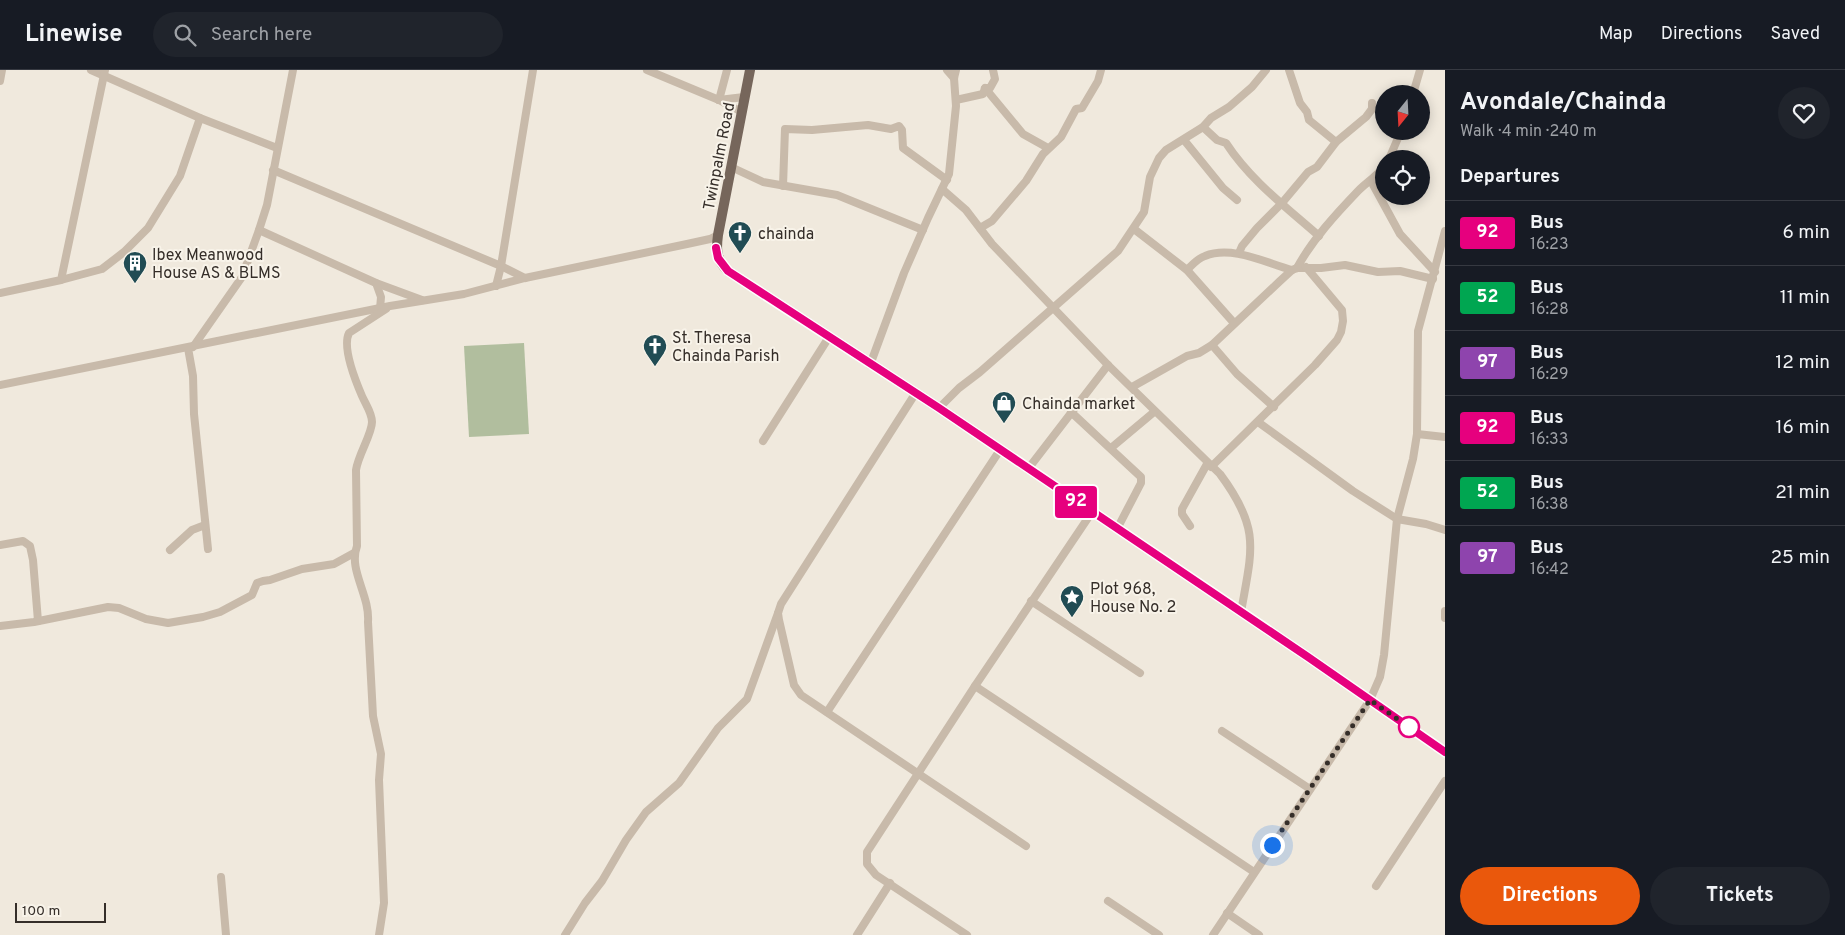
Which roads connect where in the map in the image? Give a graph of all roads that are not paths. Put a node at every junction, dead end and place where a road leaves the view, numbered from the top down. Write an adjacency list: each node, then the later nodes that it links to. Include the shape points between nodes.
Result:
1 (2, 70): 17 (street)
2 (91, 70): 15 (street)
3 (294, 70): 29 (street)
4 (533, 70): 48 (street)
5 (647, 70): 21 (street)
6 (727, 70): 21 (street)
7 (750, 70): 20 (main road, Twinpalm Road)
8 (947, 70): 16 (street)
9 (956, 70): 16 (street)
10 (994, 70): 19 (street, via 995,79 990,88)
11 (1101, 70): 30 (street, via 1082,108 1076,109 1061,137)
12 (1266, 70): 26 (street, via 1230,107)
13 (1290, 70): 28 (street, via 1309,120)
14 (1420, 70): 18 (street)
15 (105, 73): 25 (street); 54 (street)
16 (954, 78): 22 (street)
17 (0, 81)
18 (1416, 85)
19 (985, 88): 22 (street, via 982,94); 30 (street, via 1023,134)
20 (744, 97): 21 (street); 24 (main road, Twinpalm Road)
21 (718, 100): 24 (street)
22 (956, 100): 34 (street)
23 (1372, 104): 28 (street, via 1366,117)
24 (742, 112): 31 (main road, Twinpalm Road)
25 (200, 118): 29 (street); 54 (street, via 180,176 148,228 102,269)
26 (1203, 127): 27 (street); 39 (street, via 1217,140 1226,143 1237,160)
27 (1184, 140): 38 (street, via 1222,188); 41 (street, via 1166,150 1153,167 1146,206)
28 (1336, 142): 39 (street)
29 (277, 148): 32 (street)
30 (1048, 148): 40 (street, via 1026,181 992,221)
31 (731, 167): 36 (street, via 763,182); 45 (main road, Twinpalm Road)
32 (273, 170): 42 (street); 48 (street)
33 (1375, 176): 35 (street)
34 (947, 180): 36 (street, via 903,148 899,126 891,129 868,125 785,129); 37 (street)
35 (1371, 181): 46 (street, via 1357,192); 52 (street, via 1400,234)
36 (783, 186): 43 (street, via 837,195)
37 (942, 189): 40 (street, via 966,210); 43 (street)
38 (1238, 200)
39 (1282, 203): 46 (street); 47 (street, via 1257,228)
40 (980, 228): 60 (street)
41 (1134, 228): 51 (street); 60 (street, via 1118,251)
42 (259, 230): 55 (street); 65 (street, via 242,277)
43 (923, 230): 66 (street)
44 (1445, 231): 52 (street)
45 (718, 235): 53 (street); 63 (main road, Twinpalm Road, via 718,258 728,271)
46 (1319, 236): 50 (street)
47 (1239, 253): 50 (street, via 1275,266); 51 (street, via 1208,254)
48 (501, 266): 53 (street); 56 (street)
49 (1306, 268): 50 (street); 52 (street, via 1345,265 1369,271); 71 (street, via 1342,310 1342,332)
50 (1295, 269): 62 (street)
51 (1186, 270): 62 (street)
52 (1434, 275): 76 (street, via 1418,331)
53 (525, 278): 56 (street)
54 (61, 280): 57 (street)
55 (376, 283): 58 (street); 61 (street, via 381,296)
56 (496, 286): 58 (street)
57 (0, 293)
58 (423, 300): 59 (street)
59 (390, 306): 61 (street); 92 (street, via 350,333 346,344 356,384 372,421 356,470 357,546)
60 (1053, 308): 67 (street); 72 (street)
61 (380, 309): 65 (street)
62 (1234, 323): 64 (street)
63 (829, 337): 66 (main road); 78 (street)
64 (1212, 345): 69 (street); 71 (street, via 1237,374)
65 (191, 347): 68 (street); 85 (street)
66 (870, 365): 70 (main road)
67 (1108, 365): 69 (street); 73 (street)
68 (0, 385)
69 (1132, 387): 74 (street)
70 (916, 394): 72 (main road); 94 (street)
71 (1274, 407): 75 (street)
72 (939, 408): 80 (main road)
73 (1071, 412): 79 (street); 82 (street)
74 (1154, 412): 79 (street); 81 (street)
75 (1258, 422): 81 (street); 84 (street)
76 (1417, 434): 77 (street); 84 (street)
77 (1445, 437)
78 (763, 441)
79 (1111, 448): 87 (street, via 1142,480)
80 (1000, 450): 82 (main road); 103 (street)
81 (1209, 465): 86 (street, via 1182,509); 96 (street, via 1220,474 1239,502 1250,533 1250,557)
82 (1028, 470): 83 (main road)
83 (1092, 512): 87 (main road); 93 (street)
84 (1397, 519): 88 (street); 102 (street, via 1383,666)
85 (205, 525): 90 (street); 91 (street, via 192,530)
86 (1190, 526)
87 (1117, 529): 96 (main road)
88 (1445, 530)
89 (0, 545): 98 (street, via 22,542 30,546)
90 (208, 549)
91 (170, 550)
92 (354, 554): 98 (street, via 334,564 302,569 258,583 252,595 203,617 168,623 108,607); 117 (street, via 369,611 373,716 381,754 379,780 384,904)
93 (1031, 601): 100 (street); 101 (street)
94 (781, 604): 103 (street, via 779,620 794,685 801,695); 118 (street, via 747,699 718,728 679,783 646,812)
95 (1445, 611): 97 (street)
96 (1241, 612): 102 (main road)
97 (1445, 618)
98 (38, 621): 99 (street)
99 (0, 626)
100 (1140, 673)
101 (974, 686): 106 (street); 110 (street)
102 (1370, 700): 105 (main road); 108 (street)
103 (827, 712): 106 (street)
104 (1222, 731): 108 (street)
105 (1445, 752)
106 (918, 772): 109 (street); 112 (street, via 867,852 870,869)
107 (1445, 781): 113 (street)
108 (1310, 789): 110 (street)
109 (1026, 846)
110 (1254, 872): 115 (street)
111 (221, 877): 116 (street)
112 (890, 883): 119 (street); 120 (street)
113 (1376, 886)
114 (1108, 901): 121 (street)
115 (1227, 913): 122 (street); 123 (street)
116 (226, 935)
117 (379, 935)
118 (565, 935)
119 (858, 935)
120 (967, 935)
121 (1159, 935)
122 (1212, 935)
123 (1259, 935)

